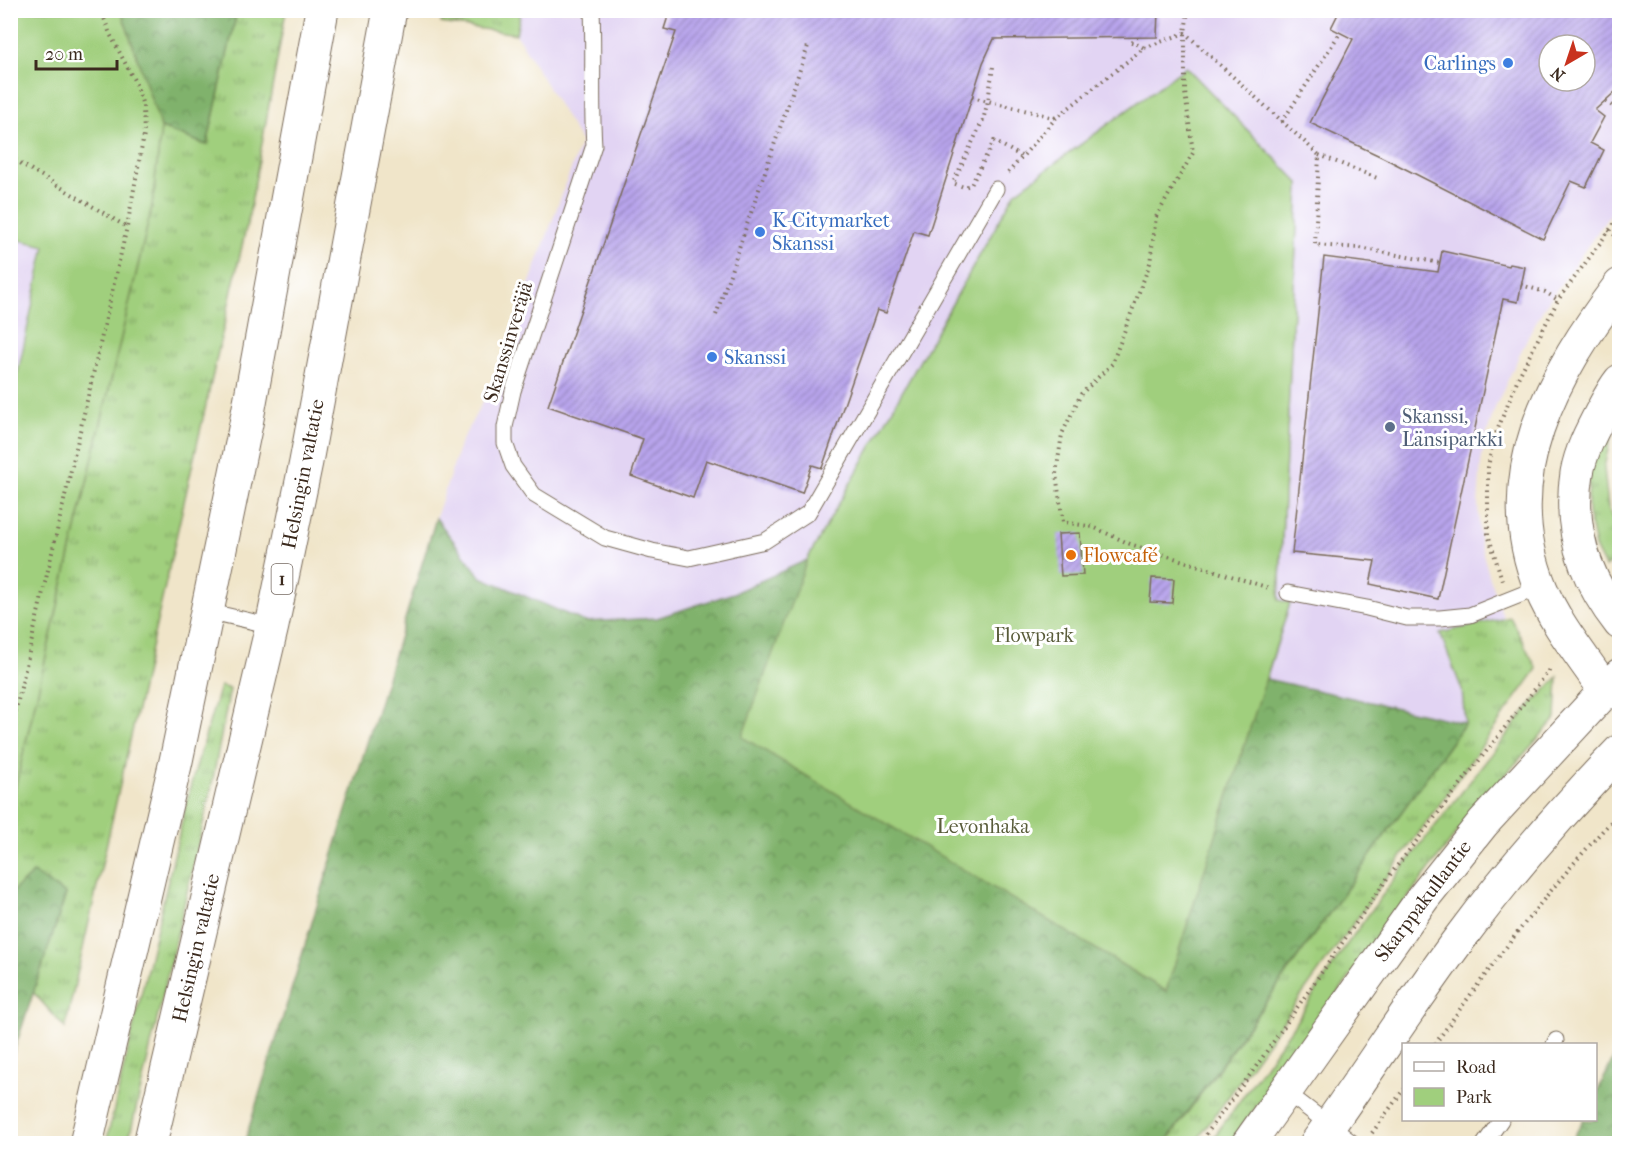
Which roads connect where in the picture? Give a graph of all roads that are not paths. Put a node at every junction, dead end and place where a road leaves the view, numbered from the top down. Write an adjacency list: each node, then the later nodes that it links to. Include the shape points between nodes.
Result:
1 (322, 10): 9 (main road, via 246,424)
2 (390, 10): 11 (main road, Helsingin valtatie / 1)
3 (592, 10): 4 (lane, Skanssinveräjä, via 594,145 513,390 505,443 513,466 534,495 605,538 689,558 765,541 808,513)
4 (996, 189)
5 (1620, 285): 7 (main road, via 1561,372 1534,436 1526,474 1525,511 1527,538)
6 (1620, 381): 10 (main road, via 1583,450 1576,491 1583,558 1596,589)
7 (1540, 587): 8 (lane, via 1470,615 1440,618 1407,618); 12 (main road, via 1558,621)
8 (1288, 593)
9 (207, 610): 11 (lane); 17 (main road, via 176,761)
10 (1620, 624)
11 (272, 626): 18 (main road, Helsingin valtatie / 1)
12 (1615, 686): 14 (main road, Skarppakullantie, via 1476,831)
13 (1620, 751): 16 (main road, via 1522,860 1461,937)
14 (1285, 1091): 16 (lane); 19 (main road, Skarppakullantie)
15 (1500, 1121): 20 (lane)
16 (1333, 1137)
17 (86, 1143)
18 (150, 1143)
19 (1248, 1143)
20 (1484, 1143)

